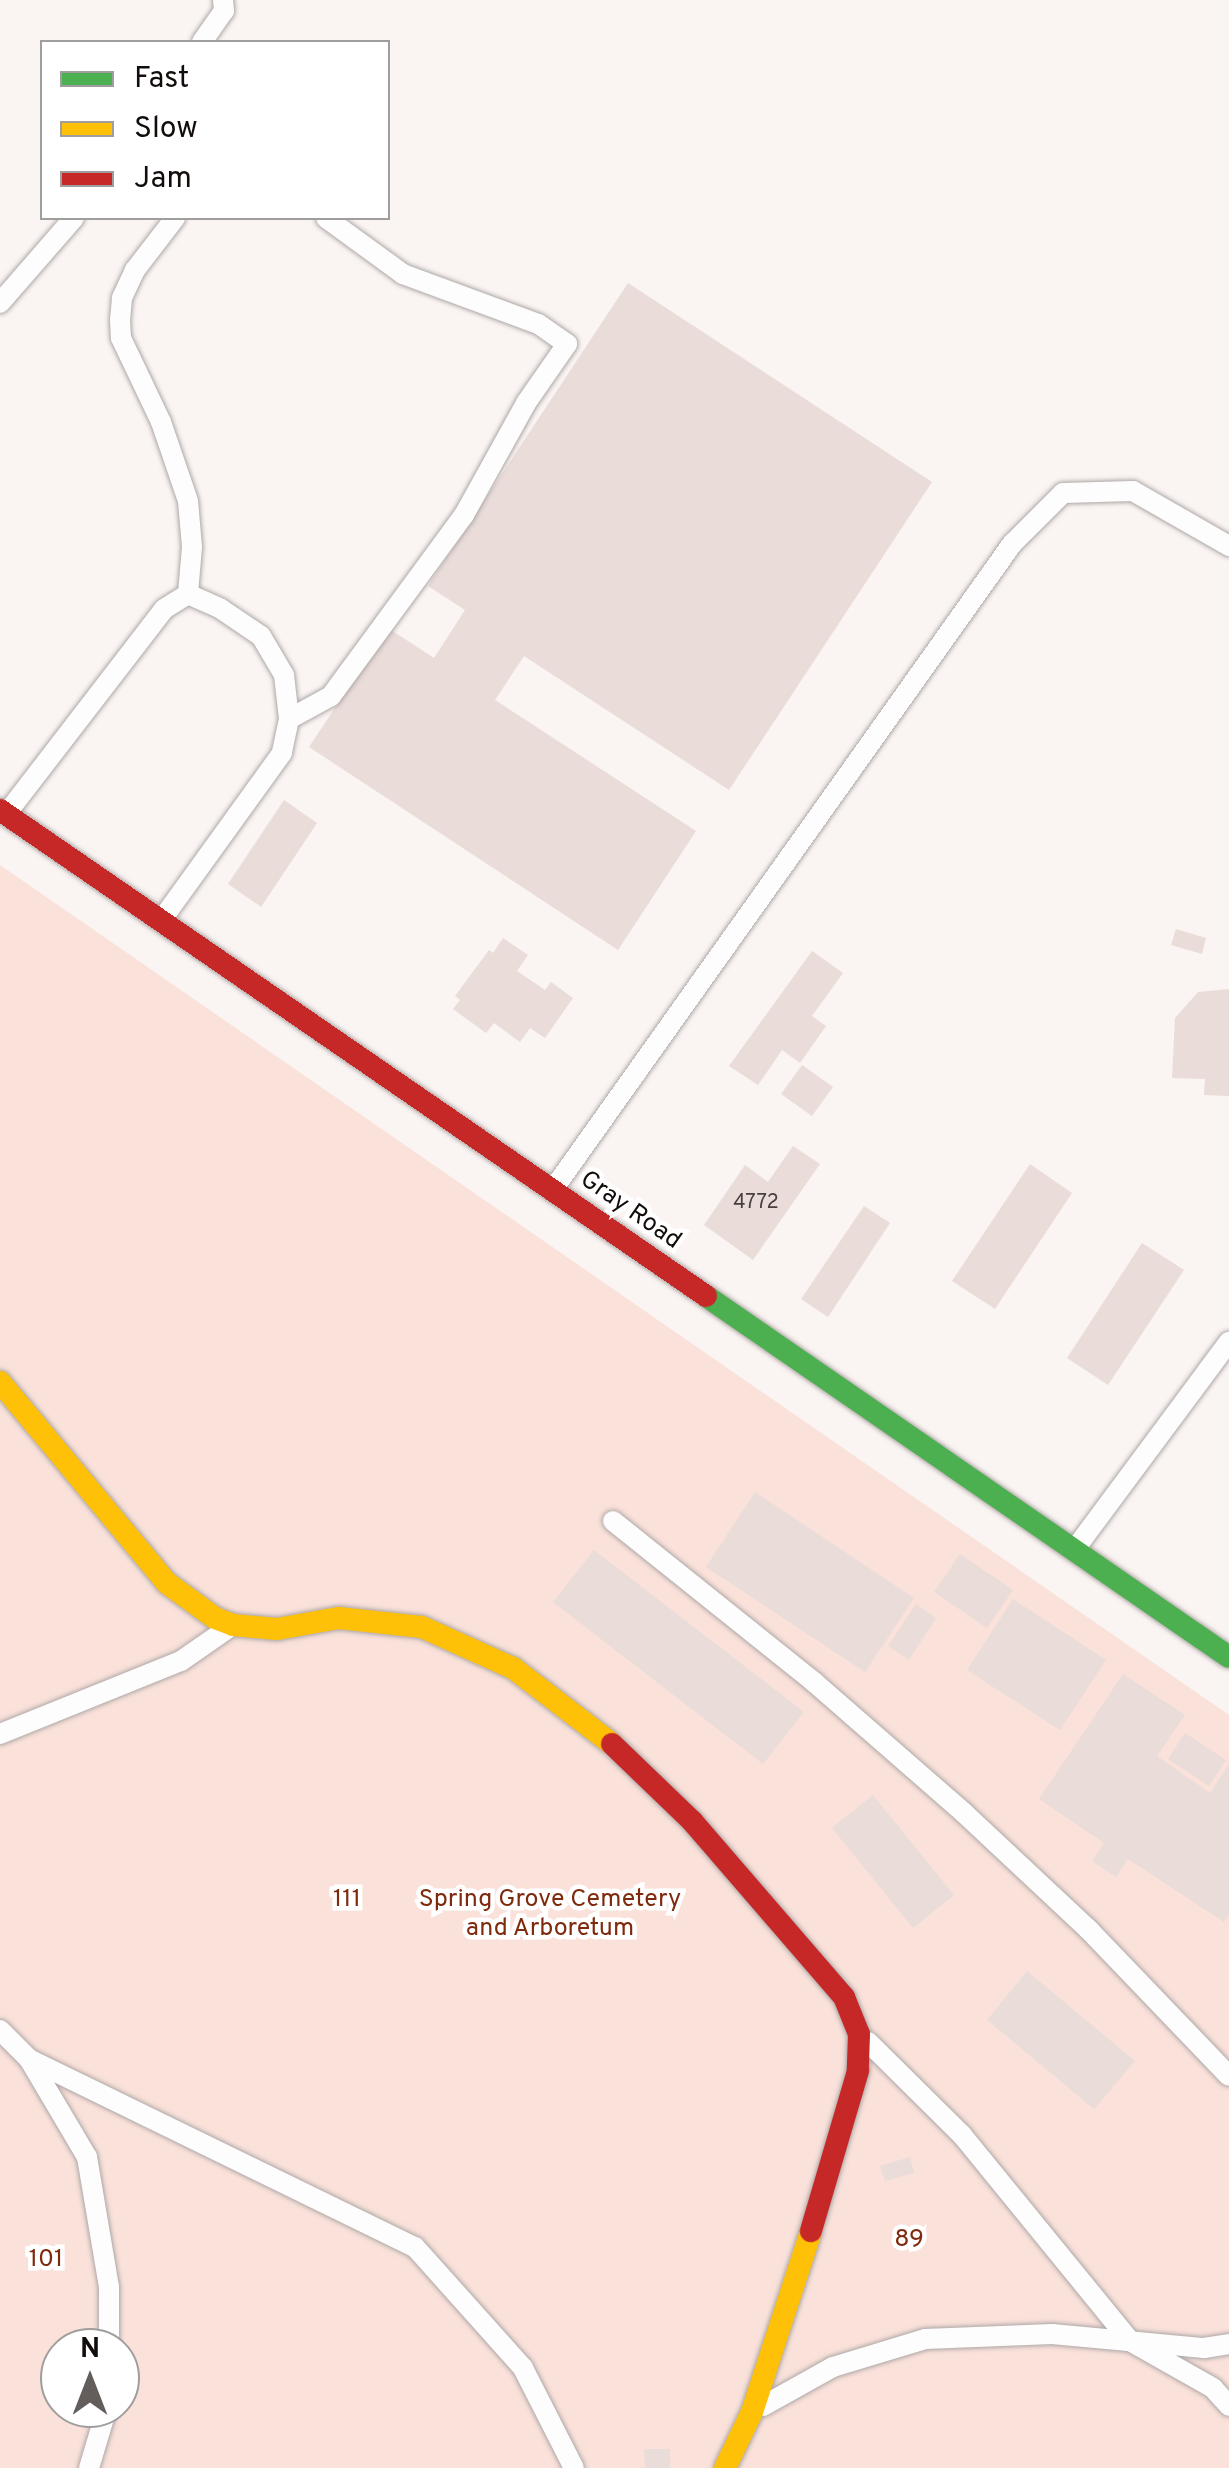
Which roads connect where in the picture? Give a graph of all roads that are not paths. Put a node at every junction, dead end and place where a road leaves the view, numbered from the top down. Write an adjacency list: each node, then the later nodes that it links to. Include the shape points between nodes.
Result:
1 (223, 0): 2 (lane, via 224,12)
2 (203, 40)
3 (72, 220): 6 (lane)
4 (174, 220): 8 (lane, via 136,270 120,320 121,338 161,422 188,501)
5 (329, 220): 9 (lane, via 403,274 538,324 567,344 464,515 330,696)
6 (0, 304)
7 (1229, 546): 12 (lane, via 1133,490 1063,493 1012,544)
8 (188, 594): 9 (lane, via 261,636 284,676); 10 (lane, via 164,609)
9 (289, 719): 11 (lane, via 282,753)
10 (3, 812): 11 (street, Gray Road)
11 (161, 922): 12 (street, Gray Road)
12 (552, 1191): 16 (street, Gray Road)
13 (1229, 1342): 16 (lane)
14 (0, 1382): 17 (street, via 167,1583)
15 (613, 1521): 23 (lane, via 964,1813 1089,1930)
16 (1074, 1550): 18 (street, Gray Road)
17 (233, 1625): 19 (lane, via 181,1662); 21 (street, via 277,1628 339,1618 422,1626 512,1668 600,1734 692,1822 844,1997)
18 (1229, 1657)
19 (0, 1734)
20 (0, 2030): 22 (lane)
21 (860, 2034): 25 (lane, via 962,2135); 28 (street, via 858,2071 832,2167)
22 (29, 2059): 24 (lane, via 87,2158 109,2287); 31 (lane, via 415,2247 522,2368)
23 (1229, 2076)
24 (109, 2328)
25 (1130, 2341): 26 (lane); 27 (lane, via 1213,2388); 28 (lane, via 1052,2334 925,2339 833,2367)
26 (1229, 2344)
27 (1229, 2406)
28 (752, 2412): 32 (street)
29 (101, 2428): 30 (lane)
30 (90, 2468)
31 (574, 2468)
32 (725, 2468)

